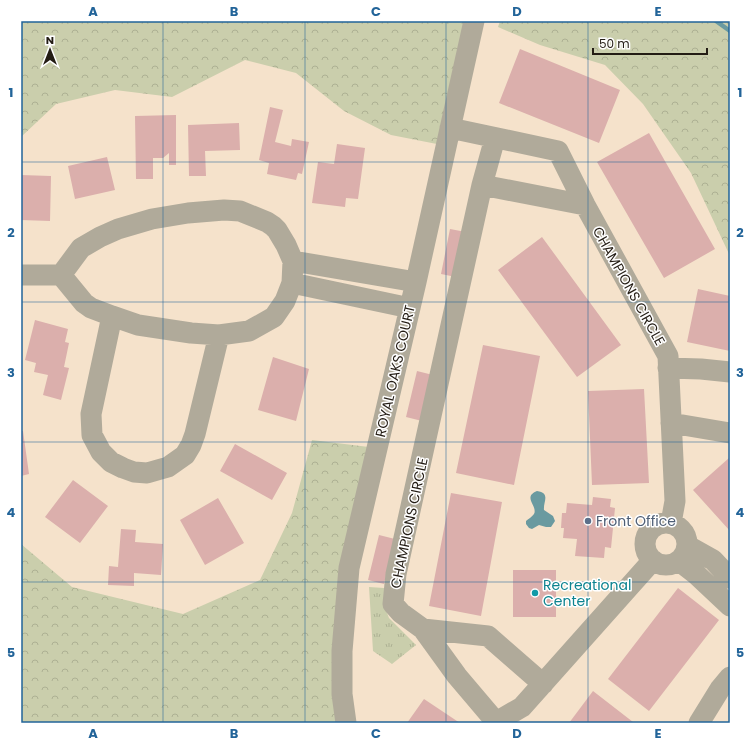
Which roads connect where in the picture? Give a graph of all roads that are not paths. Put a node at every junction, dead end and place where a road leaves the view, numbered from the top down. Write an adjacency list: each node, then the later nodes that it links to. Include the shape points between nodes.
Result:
1 (474, 21): 2 (street, ROYAL OAKS COURT)
2 (450, 128): 3 (street, CHAMPIONS CIRCLE); 9 (street, ROYAL OAKS COURT)
3 (495, 138): 4 (street, CHAMPIONS CIRCLE); 5 (street, CHAMPIONS CIRCLE, via 558,151)
4 (482, 184): 5 (street); 23 (street, CHAMPIONS CIRCLE, via 396,574 394,604 400,613)
5 (585, 205): 14 (street, CHAMPIONS CIRCLE, via 668,356)
6 (293, 261): 8 (street, via 277,230 267,222 240,211 224,210 159,218 100,236 81,248); 9 (street); 10 (street)
7 (21, 274): 8 (street)
8 (61, 275): 12 (street, via 84,304)
9 (416, 282): 11 (street, ROYAL OAKS COURT)
10 (292, 283): 11 (street); 13 (street, via 285,302 274,317 249,331)
11 (410, 308): 26 (street, ROYAL OAKS COURT, via 349,568 342,651 342,694)
12 (112, 316): 13 (street, via 138,325); 13 (street, via 91,414 92,435 101,452 111,462 134,472 147,473 168,467 185,455 199,419)
13 (219, 335)
14 (668, 368): 15 (street); 16 (street, CHAMPIONS CIRCLE)
15 (730, 372)
16 (671, 424): 17 (street); 18 (street, CHAMPIONS CIRCLE, via 675,501)
17 (730, 433)
18 (671, 523): 19 (street, via 682,529 687,539); 20 (street, via 655,526 647,535 646,551)
19 (684, 553): 20 (street, via 671,565); 21 (street, via 713,560); 22 (street, via 697,575)
20 (653, 560): 25 (street, CHAMPIONS CIRCLE)
21 (730, 578)
22 (730, 606)
23 (423, 629): 25 (street, via 488,636); 25 (street, CHAMPIONS CIRCLE, via 457,676 496,722 522,707)
24 (730, 677): 27 (street)
25 (543, 684)
26 (346, 723)
27 (699, 723)

